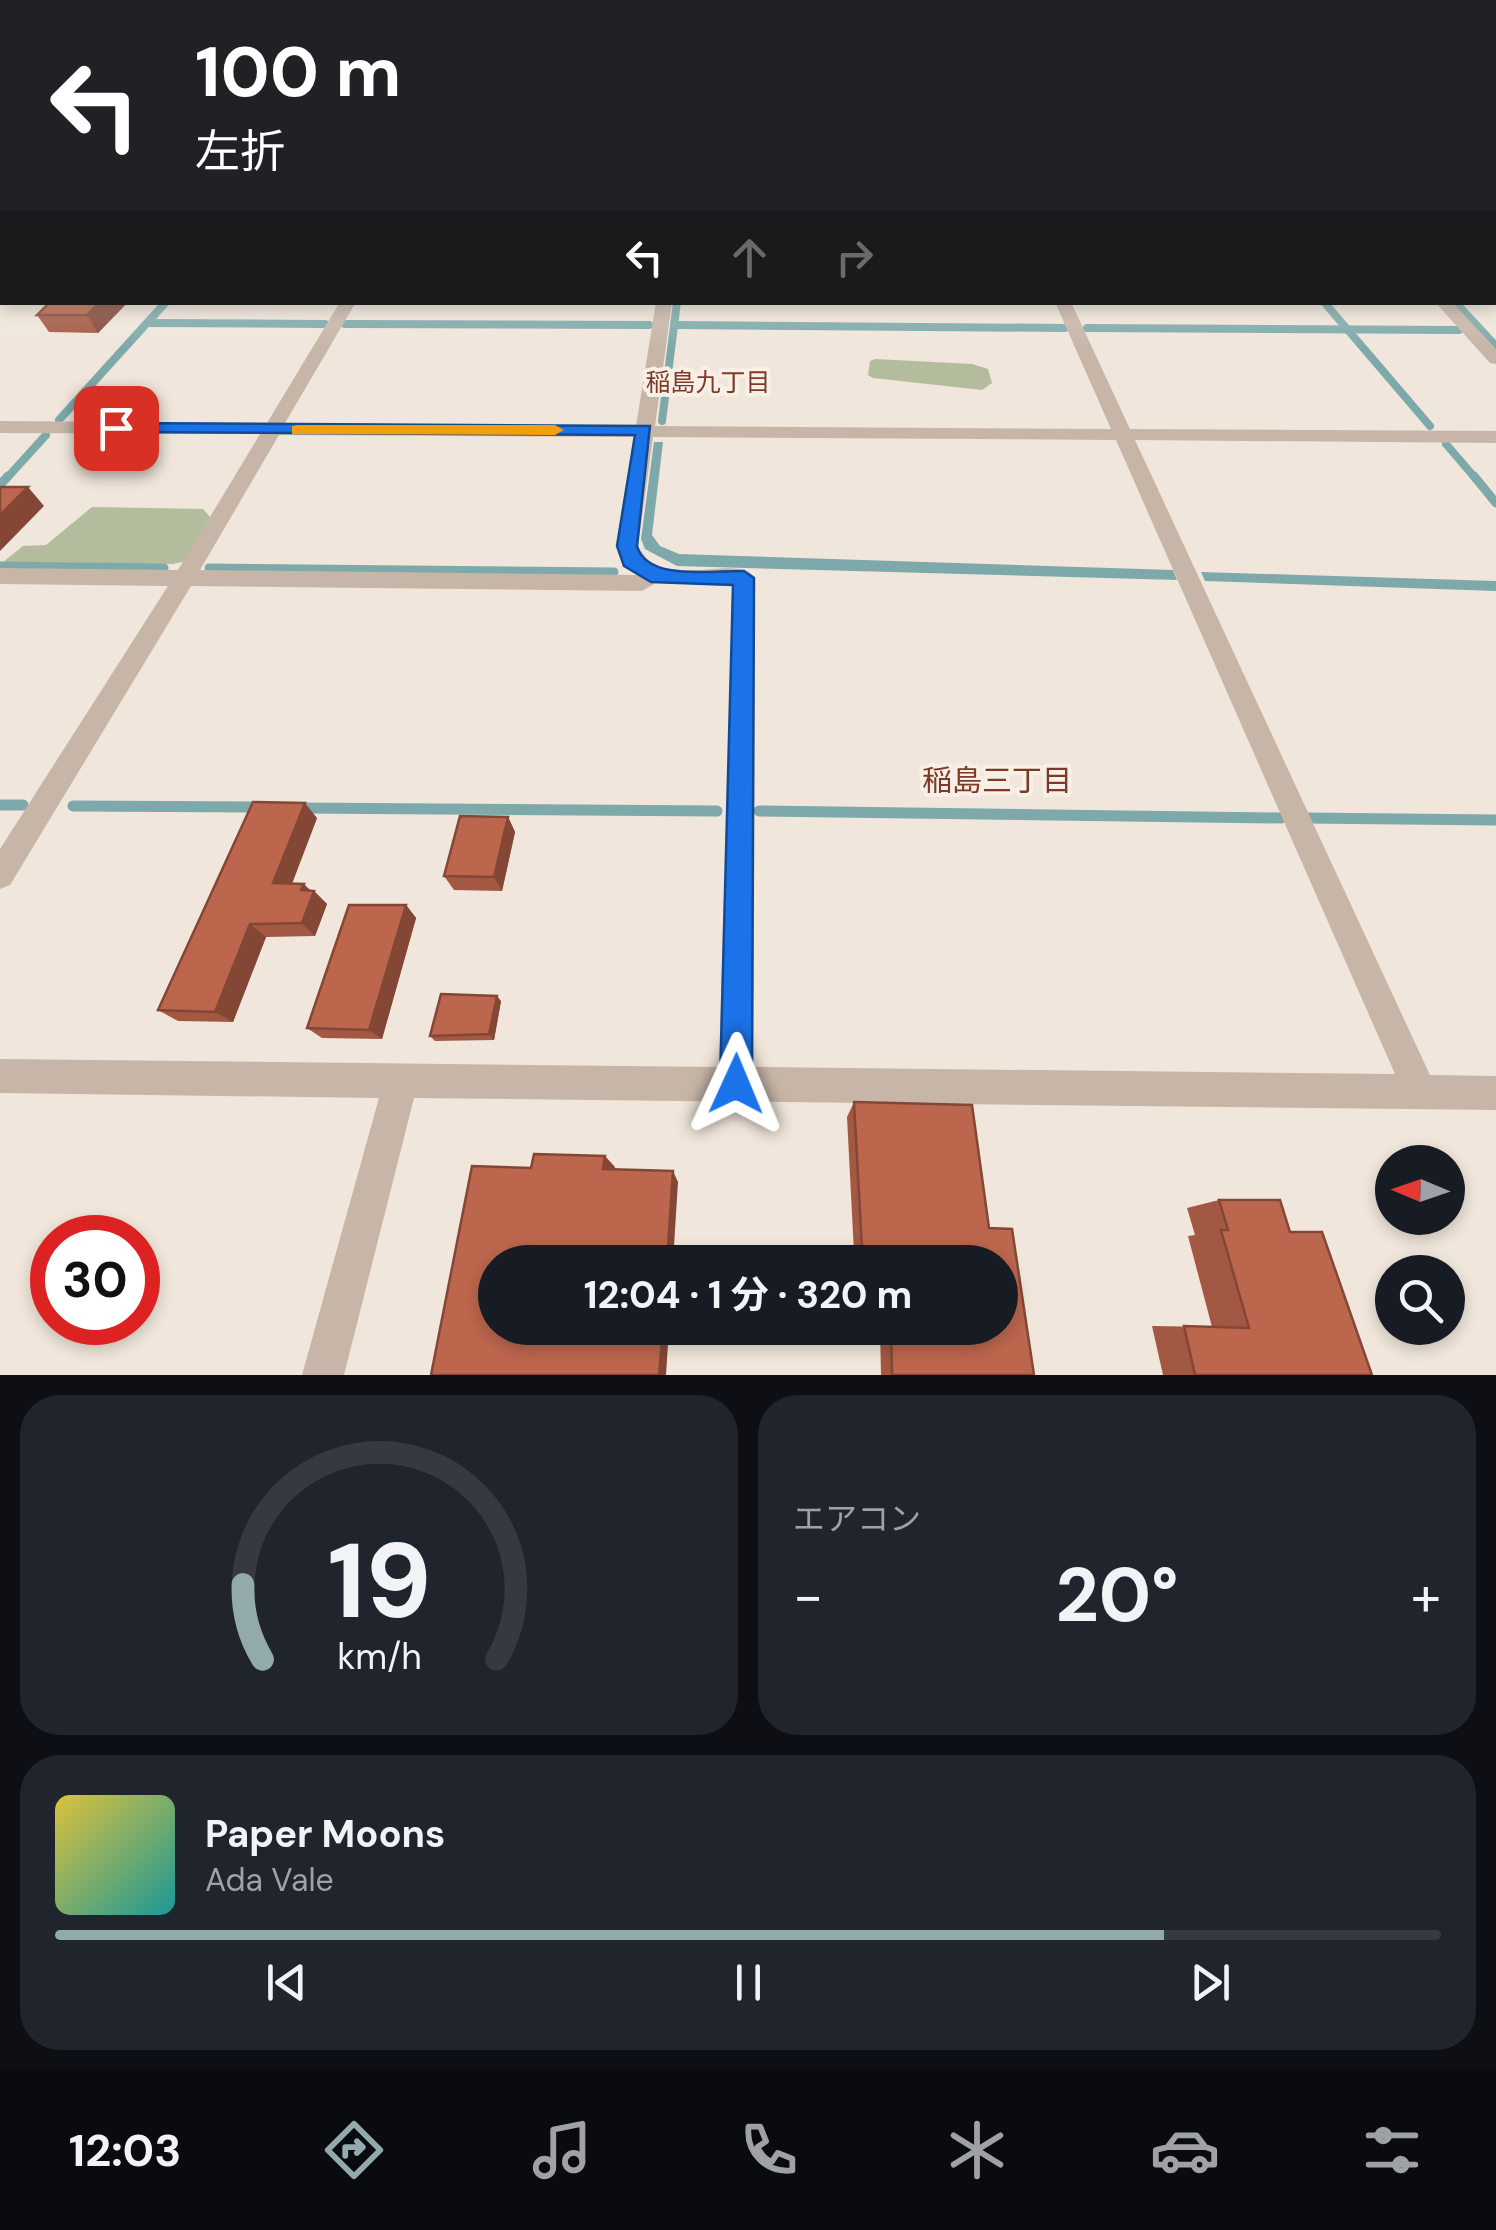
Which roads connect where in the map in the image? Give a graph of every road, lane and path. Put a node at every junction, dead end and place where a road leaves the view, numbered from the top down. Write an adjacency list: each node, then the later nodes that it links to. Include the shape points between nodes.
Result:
1 (346, 305): 7 (street)
2 (664, 305): 8 (street)
3 (1063, 305): 9 (street)
4 (1445, 305): 5 (street)
5 (1496, 359)
6 (0, 428): 7 (street)
7 (272, 430): 8 (street); 13 (street)
8 (644, 430): 9 (street); 11 (street, via 627,546 631,562)
9 (1122, 434): 10 (street); 18 (street)
10 (1496, 436)
11 (651, 575): 13 (street, via 642,583); 17 (street, via 744,578)
12 (0, 576): 13 (street)
13 (185, 577): 14 (street)
14 (0, 876)
15 (0, 1076): 16 (street)
16 (401, 1080): 17 (street); 20 (street)
17 (736, 1084): 18 (street)
18 (1420, 1092): 19 (street)
19 (1496, 1093)
20 (323, 1375)

